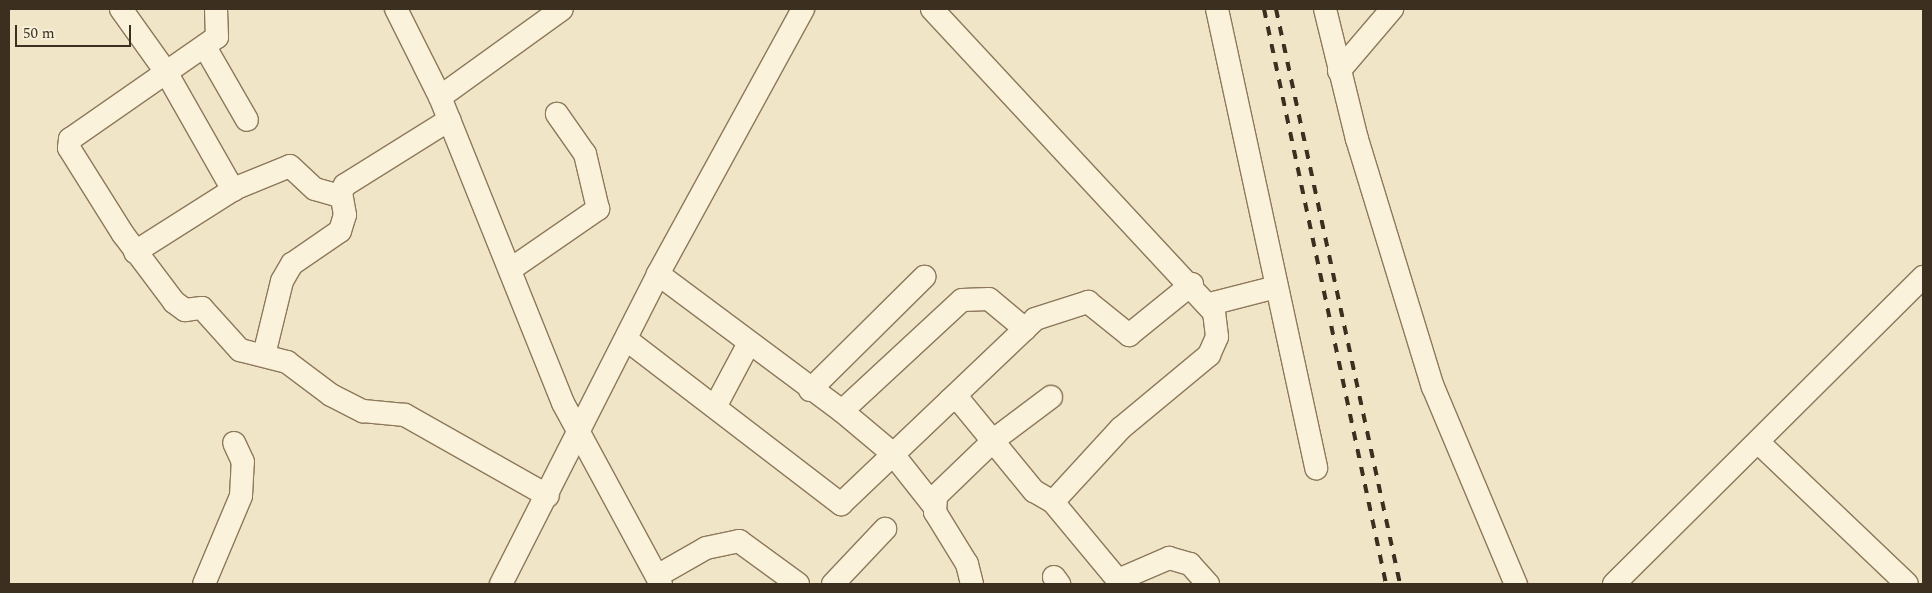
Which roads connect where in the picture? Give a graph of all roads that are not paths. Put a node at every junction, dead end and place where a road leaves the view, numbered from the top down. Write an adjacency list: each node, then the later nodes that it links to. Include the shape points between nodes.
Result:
1 (121, 9): 12 (street)
2 (216, 9): 10 (street, via 219,33)
3 (396, 9): 13 (street)
4 (562, 9): 13 (street)
5 (803, 9): 21 (street)
6 (932, 9): 24 (street)
7 (1217, 9): 25 (street)
8 (1325, 9): 11 (street)
9 (1392, 9): 11 (street)
10 (204, 47): 12 (street); 15 (street)
11 (1339, 71): 54 (street, via 1433,387)
12 (166, 72): 17 (street); 19 (street, via 77,132 69,143)
13 (440, 98): 16 (street)
14 (557, 114): 20 (street, via 584,154 598,209)
15 (247, 120)
16 (449, 120): 18 (street, via 378,162 345,186); 20 (street)
17 (233, 190): 18 (street, via 290,166 315,189); 19 (street)
18 (340, 196): 30 (street, via 345,215 340,231 292,264 284,276)
19 (135, 252): 30 (street, via 181,309 202,308 240,350)
20 (511, 269): 36 (street, via 563,403)
21 (658, 274): 28 (street); 29 (street)
22 (924, 277): 31 (street)
23 (1923, 277): 39 (street)
24 (1192, 284): 26 (street); 27 (street, via 1133,334 1120,332 1100,307 1088,302 1041,316)
25 (1276, 287): 26 (street); 41 (street)
26 (1210, 304): 43 (street, via 1218,337 1209,354 1121,428)
27 (1025, 329): 33 (street); 35 (street, via 989,299 962,300)
28 (627, 340): 34 (street); 36 (street)
29 (749, 343): 31 (street); 34 (street)
30 (264, 355): 42 (street, via 298,368 356,408 405,415)
31 (810, 390): 35 (street)
32 (1051, 397): 37 (street)
33 (950, 400): 37 (street, via 960,400); 40 (street)
34 (715, 407): 40 (street, via 837,503 845,502)
35 (842, 411): 40 (street)
36 (579, 432): 42 (street); 46 (street)
37 (995, 439): 43 (street, via 1034,492); 44 (street, via 957,472)
38 (234, 443): 48 (street, via 243,462 241,496)
39 (1759, 443): 55 (street); 56 (street)
40 (892, 453): 44 (street)
41 (1316, 468)
42 (548, 496): 49 (street)
43 (1053, 502): 47 (street)
44 (933, 505): 52 (street, via 967,564)
45 (885, 529): 51 (street)
46 (659, 580): 50 (street, via 706,548 739,541)
47 (1119, 582): 53 (street, via 1169,558 1190,564)
48 (204, 584)
49 (501, 584)
50 (798, 584)
51 (833, 584)
52 (972, 584)
53 (1208, 584)
54 (1516, 584)
55 (1614, 584)
56 (1908, 584)

